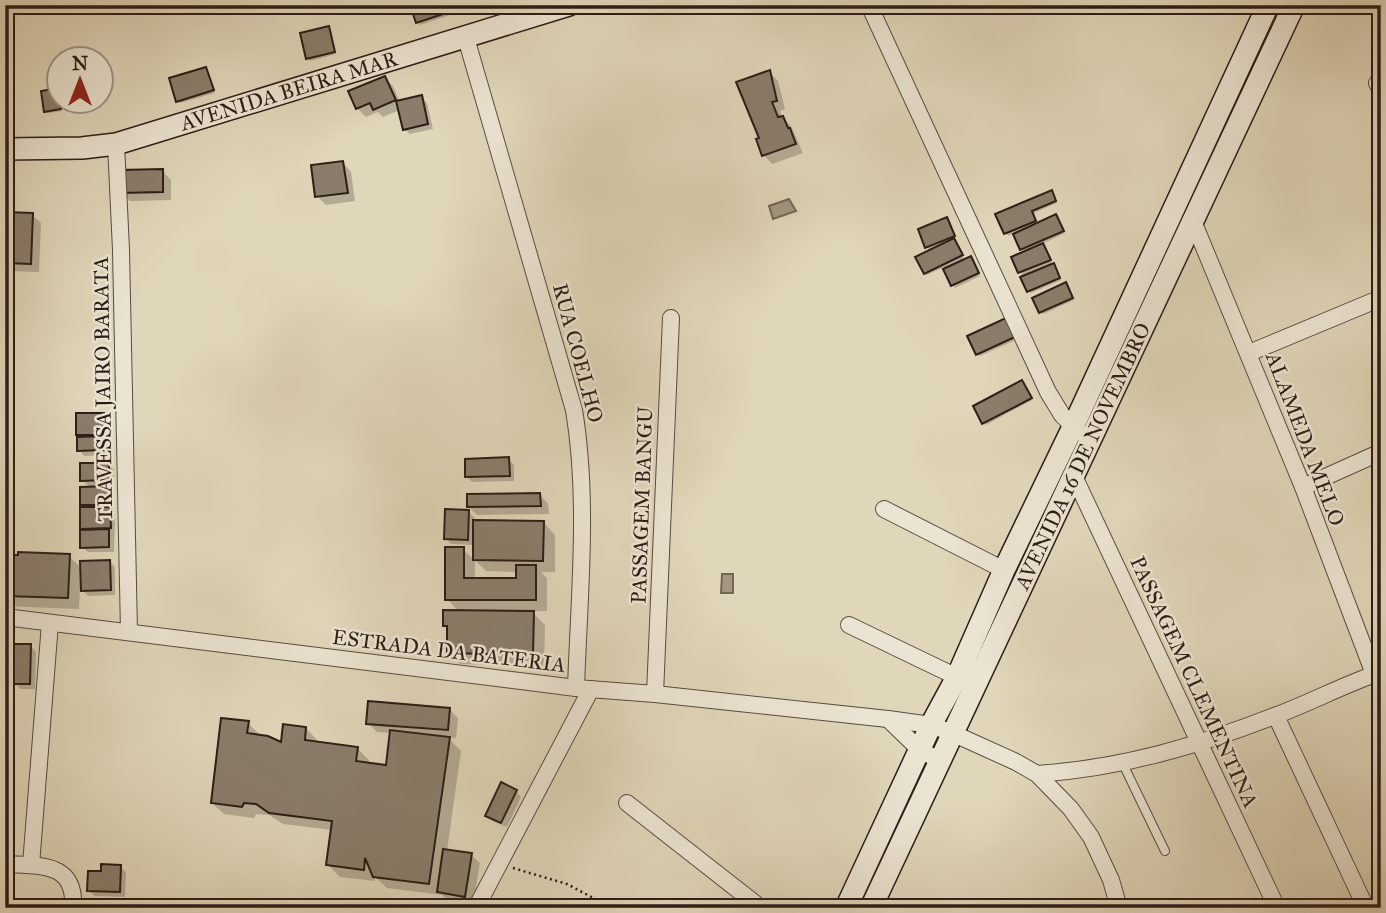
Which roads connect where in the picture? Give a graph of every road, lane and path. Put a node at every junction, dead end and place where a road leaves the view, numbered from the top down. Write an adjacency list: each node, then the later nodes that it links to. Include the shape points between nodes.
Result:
1 (569, 5): 5 (main road, AVENIDA BEIRA MAR)
2 (869, 5): 12 (street, via 1048,392)
3 (1268, 5): 12 (main road, AVENIDA 16 DE NOVEMBRO)
4 (1294, 5): 8 (main road, AVENIDA 16 DE NOVEMBRO)
5 (466, 38): 6 (main road, AVENIDA BEIRA MAR); 24 (street, RUA COELHO, via 574,410 582,485)
6 (116, 144): 7 (main road, AVENIDA BEIRA MAR); 21 (street, TRAVESSA JAIRO BARATA)
7 (5, 149)
8 (1193, 220): 11 (street, ALAMEDA MELO); 12 (main road, AVENIDA 16 DE NOVEMBRO)
9 (1381, 298): 11 (street)
10 (671, 318): 25 (street, PASSAGEM BANGU)
11 (1249, 353): 15 (street, ALAMEDA MELO)
12 (1081, 434): 14 (main road, AVENIDA 16 DE NOVEMBRO); 17 (main road, AVENIDA 16 DE NOVEMBRO)
13 (1381, 452): 15 (street)
14 (1073, 474): 29 (main road, AVENIDA 16 DE NOVEMBRO); 30 (street, PASSAGEM CLEMENTINA)
15 (1303, 487): 22 (street, ALAMEDA MELO)
16 (884, 509): 17 (street)
17 (1004, 570): 23 (main road, AVENIDA 16 DE NOVEMBRO)
18 (5, 617): 19 (street, ESTRADA DA BATERIA)
19 (50, 623): 21 (street, ESTRADA DA BATERIA); 39 (street)
20 (849, 625): 23 (street)
21 (129, 632): 24 (street, ESTRADA DA BATERIA)
22 (1377, 673): 26 (street)
23 (957, 677): 28 (main road, AVENIDA 16 DE NOVEMBRO)
24 (584, 689): 25 (street, ESTRADA DA BATERIA); 38 (street)
25 (655, 694): 27 (street, ESTRADA DA BATERIA)
26 (1276, 716): 30 (street); 48 (street)
27 (888, 719): 28 (street, ESTRADA DA BATERIA); 31 (street)
28 (931, 725): 29 (street, ESTRADA DA BATERIA); 31 (main road, AVENIDA 16 DE NOVEMBRO)
29 (951, 733): 32 (main road, AVENIDA 16 DE NOVEMBRO); 34 (street, ESTRADA DA BATERIA)
30 (1201, 743): 33 (street); 47 (street, PASSAGEM CLEMENTINA)
31 (920, 750): 32 (street); 44 (main road, AVENIDA 16 DE NOVEMBRO)
32 (939, 760): 45 (main road, AVENIDA 16 DE NOVEMBRO)
33 (1123, 764): 34 (street); 36 (lane)
34 (1038, 774): 46 (street, via 1091,838)
35 (627, 803): 43 (street)
36 (1165, 850)
37 (5, 864): 39 (street)
38 (500, 864): 41 (street); 42 (path, via 567,884)
39 (31, 865): 40 (street, via 67,876 72,883)
40 (73, 908)
41 (476, 908)
42 (612, 908)
43 (761, 908)
44 (846, 908)
45 (871, 908)
46 (1119, 908)
47 (1277, 908)
48 (1366, 908)

